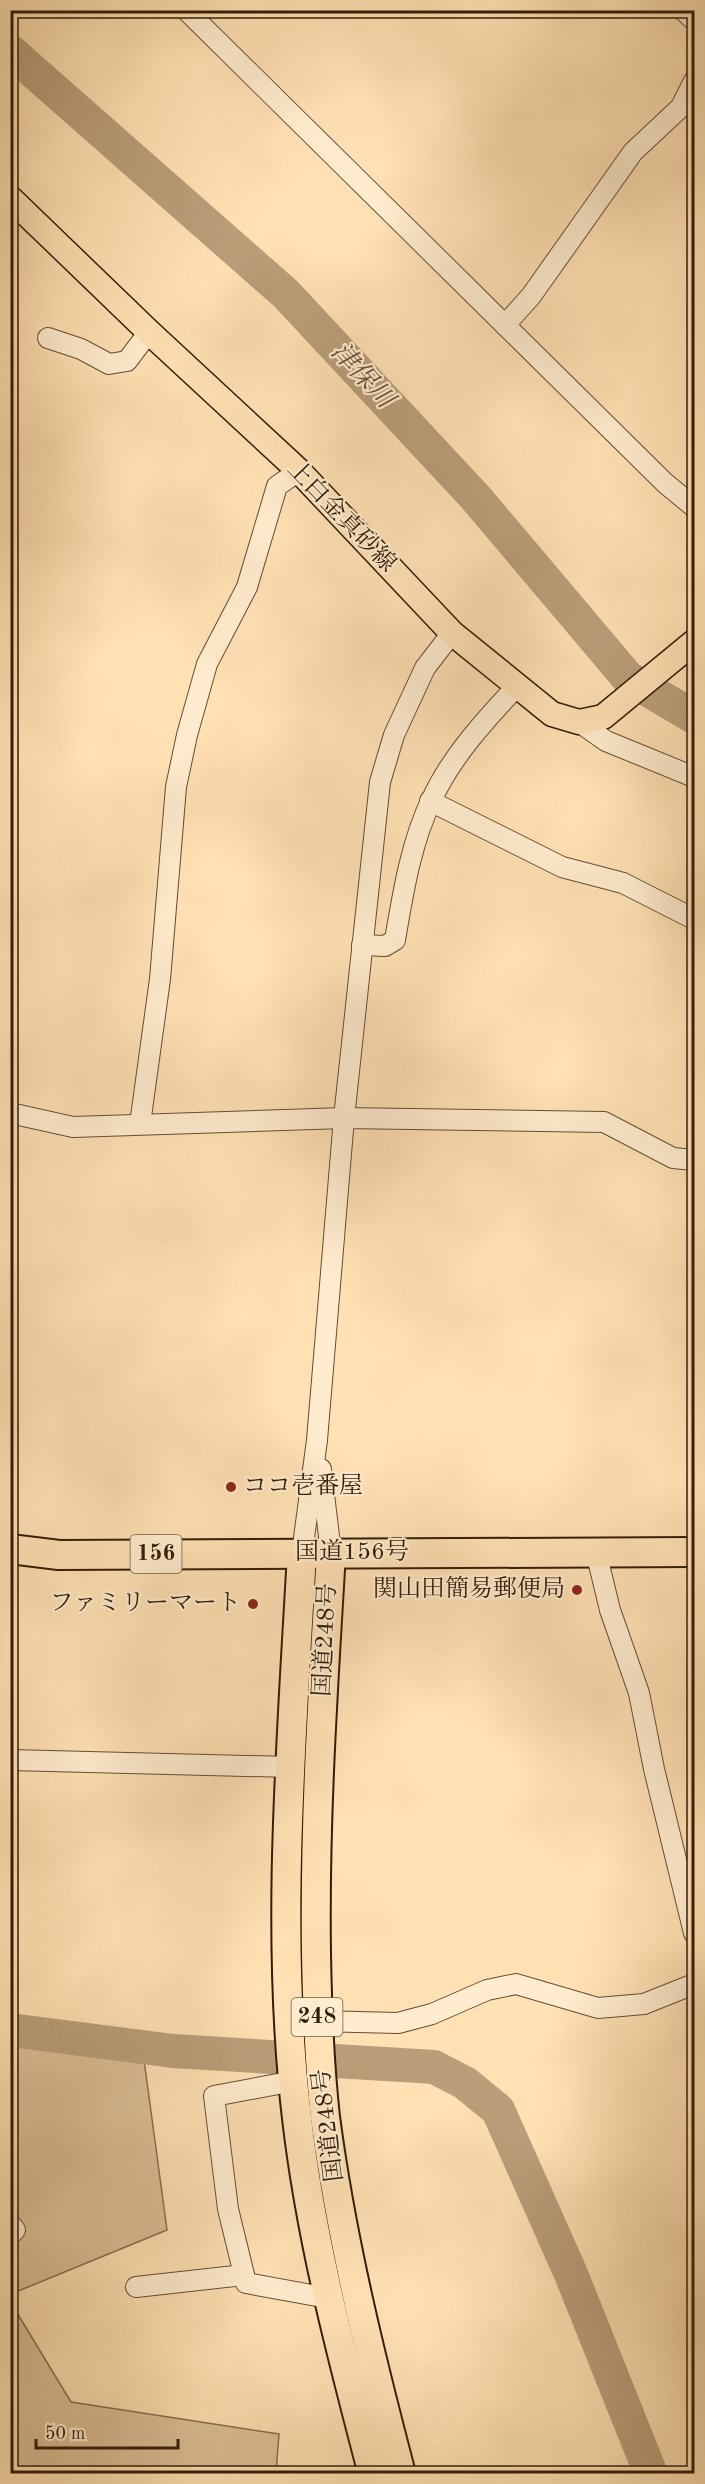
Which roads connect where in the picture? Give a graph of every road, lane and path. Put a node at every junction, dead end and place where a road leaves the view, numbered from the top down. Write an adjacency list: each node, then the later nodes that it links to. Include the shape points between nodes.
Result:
1 (186, 10): 7 (street)
2 (683, 10): 3 (street)
3 (694, 20)
4 (694, 81): 5 (street)
5 (688, 113): 7 (street, via 633,152 531,296)
6 (10, 198): 8 (main road, 上白金真砂線)
7 (505, 325): 11 (street, via 664,483)
8 (149, 332): 9 (street, via 127,361 109,364); 10 (main road, 上白金真砂線)
9 (48, 338)
10 (299, 471): 12 (main road, 上白金真砂線); 22 (street, via 278,486 247,587 207,664 187,735 176,787 160,979)
11 (694, 507)
12 (452, 633): 14 (main road, 上白金真砂線); 19 (street, via 424,668 394,735 380,782)
13 (694, 642): 15 (main road, via 603,717)
14 (517, 686): 15 (main road, 上白金真砂線, via 552,714); 17 (street, via 463,750)
15 (579, 723): 16 (street, via 606,741)
16 (694, 777)
17 (430, 801): 18 (street, via 562,867 623,883); 19 (street, via 414,846 395,940 385,946)
18 (694, 919)
19 (362, 945): 21 (street)
20 (10, 1113): 22 (street, via 73,1127)
21 (344, 1118): 22 (street); 23 (street, via 604,1122 673,1158); 24 (street)
22 (140, 1124)
23 (694, 1160)
24 (317, 1440): 28 (street); 29 (street)
25 (10, 1550): 28 (highway, 国道156号 / 156, via 59,1555)
26 (596, 1552): 27 (highway, 国道156号 / 156); 29 (highway, 国道156号 / 156); 32 (street, via 610,1610 639,1693)
27 (694, 1552)
28 (302, 1553): 29 (highway, 国道156号 / 156); 31 (highway, 国道248号 / 248)
29 (332, 1553): 34 (highway, 国道248号 / 248, via 318,1768)
30 (10, 1760): 31 (street)
31 (290, 1767): 35 (highway, 国道248号 / 248, via 288,2020)
32 (694, 1933)
33 (694, 1984): 34 (street, via 644,2004 598,2008 516,1984 487,1990 432,2014 398,2023)
34 (317, 2021): 42 (highway, 国道248号 / 248, via 325,2116 340,2212 359,2310)
35 (294, 2081): 38 (street, via 214,2096 228,2209); 40 (highway, 国道248号 / 248, via 311,2215)
36 (10, 2224): 37 (street, via 15,2230)
37 (10, 2235)
38 (244, 2275): 39 (street); 40 (street, via 246,2283)
39 (136, 2287)
40 (328, 2298): 41 (highway, 国道248号 / 248)
41 (373, 2474)
42 (401, 2474)

